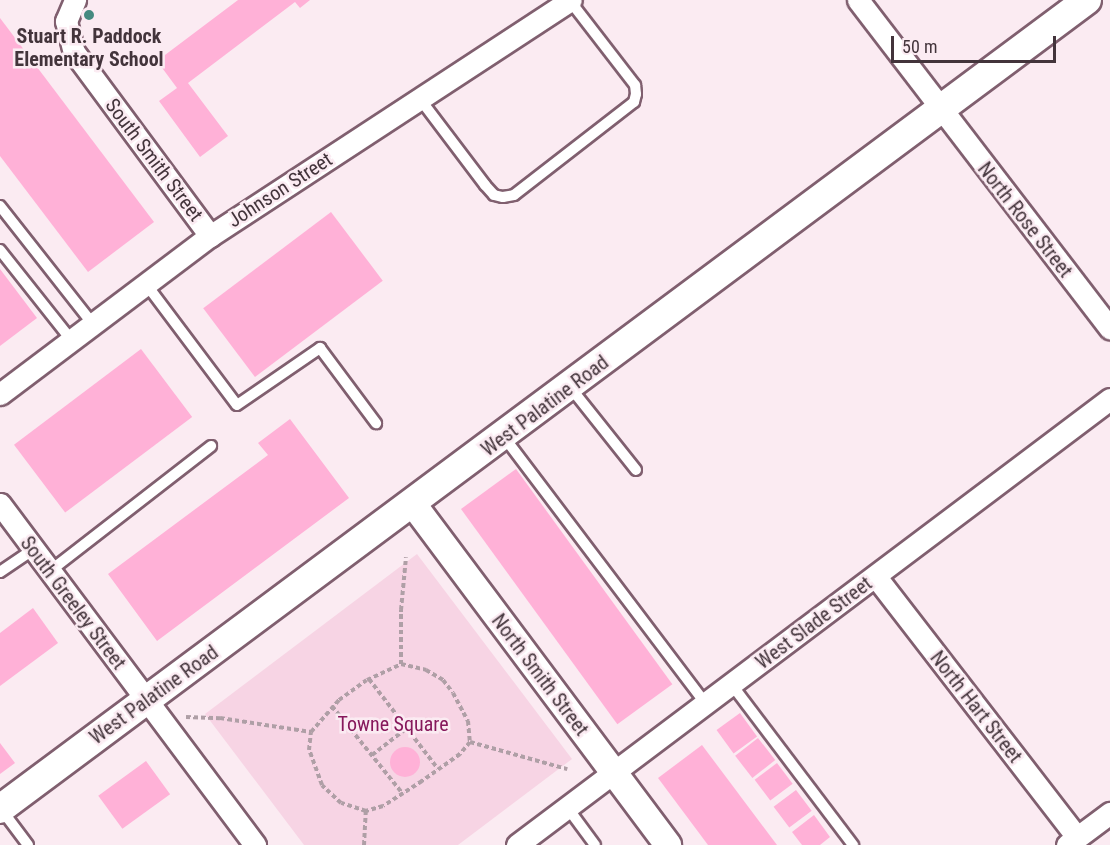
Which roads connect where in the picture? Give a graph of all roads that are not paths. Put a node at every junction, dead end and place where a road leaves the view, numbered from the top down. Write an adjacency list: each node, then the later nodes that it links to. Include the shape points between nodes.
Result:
1 (75, 0): 8 (street, South Smith Street, via 66,21 74,52)
2 (571, 0): 5 (street, Johnson Street); 5 (lane, via 635,85 634,102 514,195 495,195 484,185)
3 (858, 0): 6 (street, North Rose Street)
4 (1087, 0): 6 (main road, West Palatine Road)
5 (420, 99): 8 (street, Johnson Street)
6 (939, 110): 12 (street, North Rose Street); 14 (main road, West Palatine Road)
7 (0, 206): 11 (lane)
8 (210, 236): 10 (street, Johnson Street)
9 (0, 250): 13 (lane)
10 (146, 284): 11 (street, Johnson Street); 17 (lane, via 237,405 320,348)
11 (93, 324): 13 (street, Johnson Street)
12 (1110, 329)
13 (72, 341): 15 (street, Johnson Street)
14 (569, 387): 18 (main road, West Palatine Road); 20 (lane)
15 (0, 394)
16 (1110, 399): 26 (street, West Slade Street)
17 (376, 423)
18 (504, 437): 22 (main road, West Palatine Road); 29 (lane)
19 (211, 446): 24 (lane)
20 (636, 470)
21 (0, 504): 23 (street, South Greeley Street)
22 (413, 504): 28 (main road, West Palatine Road); 30 (street, North Smith Street)
23 (34, 549): 24 (street, South Greeley Street); 25 (lane)
24 (50, 571): 28 (street, South Greeley Street)
25 (0, 572)
26 (876, 577): 27 (street, West Slade Street); 34 (street, North Hart Street)
27 (732, 685): 29 (street, West Slade Street); 40 (lane)
28 (147, 701): 32 (main road, West Palatine Road); 36 (street, South Greeley Street)
29 (706, 704): 30 (street, West Slade Street)
30 (614, 773): 31 (street, West Slade Street); 39 (street, North Smith Street)
31 (567, 807): 37 (street, West Slade Street); 38 (lane)
32 (0, 809): 35 (lane)
33 (1110, 813): 34 (street)
34 (1072, 841)
35 (28, 845)
36 (255, 845)
37 (517, 845)
38 (595, 845)
39 (668, 845)
40 (853, 845)

